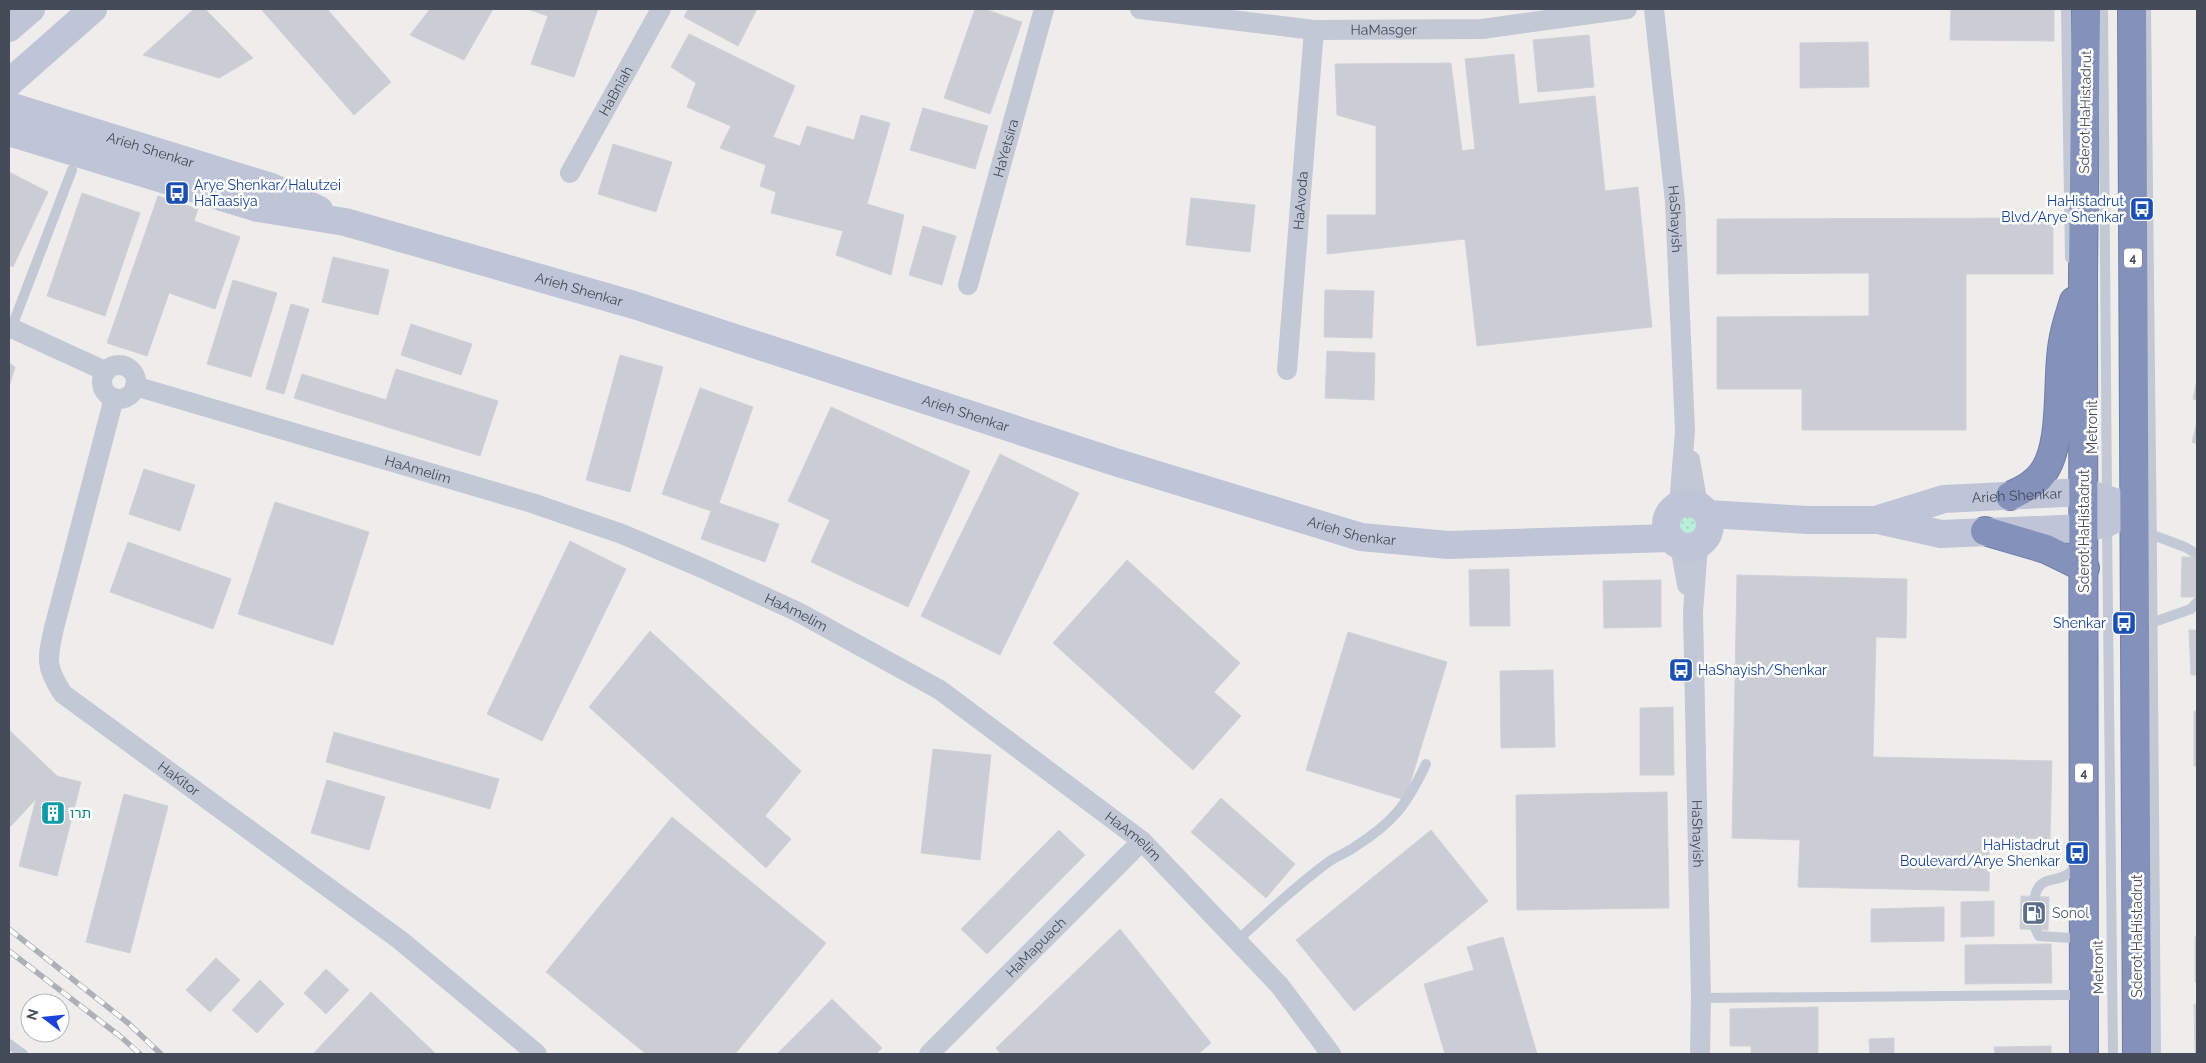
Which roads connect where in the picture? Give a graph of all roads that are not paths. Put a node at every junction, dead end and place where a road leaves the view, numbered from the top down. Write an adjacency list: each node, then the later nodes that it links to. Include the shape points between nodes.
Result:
1 (31, 9): 13 (street)
2 (94, 9): 15 (street)
3 (661, 9): 19 (street, HaBniah)
4 (1044, 9): 21 (street, HaYetsira)
5 (1140, 9): 14 (street, HaMasger)
6 (1627, 9): 14 (street, HaMasger, via 1482,29)
7 (1654, 9): 32 (street, HaShayish, via 1675,202)
8 (2066, 9): 22 (lane)
9 (2086, 9): 22 (highway, Sderot HaHistadrut / 4)
10 (2103, 9): 30 (lane, Metronit)
11 (2145, 9): 12 (lane); 34 (lane)
12 (2132, 22): 29 (highway, Sderot HaHistadrut / 4)
13 (9, 28)
14 (1314, 30): 24 (street, HaAvoda)
15 (9, 83)
16 (9, 106): 20 (street, Arieh Shenkar, via 271,187)
17 (13, 135): 20 (street, Arieh Shenkar, via 258,208)
18 (72, 170): 23 (lane)
19 (570, 173)
20 (345, 222): 32 (street, Arieh Shenkar, via 634,305 1115,462 1361,537 1448,545 1596,541)
21 (968, 286)
22 (2074, 288): 28 (highway, via 2063,341 2055,442 2050,460 2036,481); 30 (highway, Sderot HaHistadrut / 4)
23 (10, 328): 25 (street)
24 (1287, 370)
25 (105, 371): 26 (street, via 115,365 126,366 134,375); 27 (street, via 102,387)
26 (135, 386): 27 (street, via 129,395); 43 (street, HaAmelim, via 532,504 622,534 702,568 798,612 940,690)
27 (114, 398): 51 (street, HaKitor, via 48,653 50,675 63,694 400,940)
28 (2010, 496): 30 (street, Arieh Shenkar); 31 (street, Arieh Shenkar)
29 (2134, 508): 30 (street, Arieh Shenkar); 41 (highway, Sderot HaHistadrut / 4)
30 (2095, 510): 33 (street, Arieh Shenkar); 36 (highway, Sderot HaHistadrut / 4); 56 (lane, Metronit)
31 (1940, 517): 32 (street, Arieh Shenkar); 33 (street, Arieh Shenkar)
32 (1689, 526): 48 (street, HaShayish)
33 (1985, 531): 36 (highway, via 2046,549)
34 (2150, 534): 35 (lane); 38 (lane)
35 (2197, 554)
36 (2085, 568): 39 (lane, via 2073,614); 55 (highway, Sderot HaHistadrut / 4)
37 (2197, 602): 38 (lane, via 2191,609)
38 (2151, 623): 40 (lane)
39 (2073, 693)
40 (2155, 742): 41 (lane); 58 (lane)
41 (2136, 763): 57 (highway, Sderot HaHistadrut / 4)
42 (1426, 764): 46 (lane, via 1411,796 1392,819 1302,882)
43 (1142, 841): 46 (street, HaAmelim); 52 (street, HaMapuach)
44 (2072, 871): 45 (lane, via 2038,887 2034,903 2035,929 2039,936)
45 (2071, 938)
46 (1237, 940): 53 (street, HaAmelim, via 1280,986)
47 (2071, 995): 48 (lane)
48 (1701, 998): 54 (street, HaShayish)
49 (9, 1044): 50 (lane)
50 (23, 1054)
51 (536, 1054)
52 (929, 1054)
53 (1331, 1054)
54 (1700, 1054)
55 (2084, 1054)
56 (2112, 1054)
57 (2137, 1054)
58 (2156, 1054)

